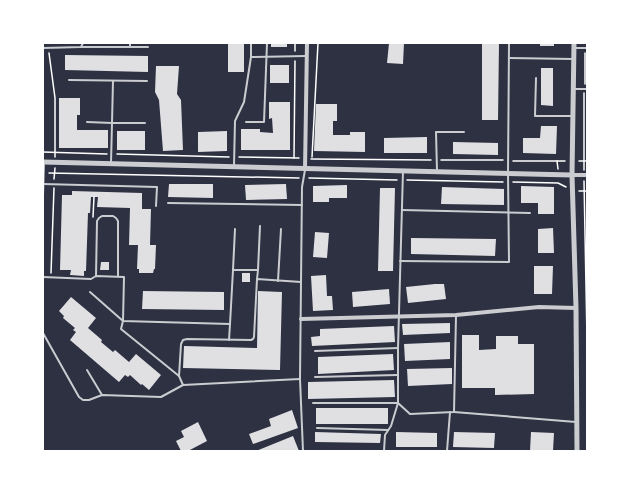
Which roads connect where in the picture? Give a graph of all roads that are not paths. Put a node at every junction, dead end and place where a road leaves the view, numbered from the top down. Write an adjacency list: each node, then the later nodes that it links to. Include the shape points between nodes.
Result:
1 (83, 43): 8 (lane)
2 (130, 43): 9 (lane)
3 (251, 43): 14 (lane)
4 (267, 43): 15 (lane)
5 (307, 43): 13 (street)
6 (509, 43): 16 (lane)
7 (574, 46): 12 (lane); 17 (street)
8 (81, 47): 9 (lane); 11 (lane)
9 (130, 47): 10 (lane)
10 (148, 47)
11 (43, 48)
12 (586, 48)
13 (306, 56): 15 (lane); 33 (street)
14 (251, 57): 15 (lane); 32 (lane, via 244,102 235,121)
15 (266, 57): 26 (lane, via 264,122)
16 (509, 58): 17 (lane); 37 (lane)
17 (574, 59): 22 (street)
18 (536, 78): 24 (lane, via 535,116)
19 (69, 80): 20 (lane)
20 (113, 81): 21 (lane); 27 (lane)
21 (147, 81)
22 (573, 89): 23 (lane); 24 (street)
23 (586, 89)
24 (573, 116): 38 (street)
25 (87, 122): 27 (lane)
26 (246, 122)
27 (112, 123): 28 (lane); 31 (lane)
28 (145, 123)
29 (464, 132): 35 (lane, via 436,132)
30 (44, 162): 31 (street); 36 (lane)
31 (111, 164): 32 (street)
32 (234, 167): 33 (street)
33 (305, 169): 34 (street); 44 (lane)
34 (403, 171): 35 (street); 46 (lane)
35 (437, 172): 37 (street)
36 (44, 173): 40 (lane)
37 (508, 173): 38 (street); 47 (lane)
38 (572, 175): 39 (street); 62 (street)
39 (585, 175)
40 (43, 184): 41 (lane); 45 (lane, via 156,187)
41 (43, 190): 42 (lane)
42 (43, 196)
43 (168, 203): 44 (lane)
44 (302, 205): 60 (lane)
45 (156, 206)
46 (402, 210): 47 (lane); 52 (lane)
47 (509, 213): 48 (lane); 52 (lane, via 508,262)
48 (530, 213)
49 (260, 226): 54 (lane)
50 (235, 229): 53 (lane)
51 (281, 229): 59 (lane)
52 (400, 261): 64 (lane)
53 (233, 270): 54 (lane); 67 (lane)
54 (258, 270): 58 (lane)
55 (96, 276): 56 (lane, via 91,280); 57 (lane); 57 (lane, via 97,221 102,216 113,216 117,219)
56 (43, 277)
57 (118, 277): 66 (lane, via 124,277)
58 (257, 279): 59 (lane); 69 (lane, via 254,337 251,340)
59 (278, 281): 60 (lane)
60 (301, 282): 65 (lane)
61 (90, 292): 66 (lane)
62 (576, 308): 63 (street, via 539,307); 83 (street)
63 (456, 315): 64 (street); 82 (lane)
64 (398, 316): 65 (street); 70 (lane)
65 (301, 319): 76 (lane)
66 (122, 321): 67 (lane); 74 (lane, via 121,329)
67 (230, 324): 69 (lane)
68 (43, 333): 78 (lane, via 79,397 89,400)
69 (229, 340): 74 (lane, via 183,340)
70 (398, 348): 71 (lane); 73 (lane)
71 (315, 351)
72 (87, 370): 78 (lane)
73 (397, 375): 75 (lane); 80 (lane)
74 (179, 376): 77 (lane)
75 (314, 377)
76 (300, 379): 77 (lane); 86 (lane)
77 (183, 385): 78 (lane, via 161,397)
78 (102, 395)
79 (313, 403): 80 (lane)
80 (398, 403): 81 (lane, via 410,414); 85 (lane)
81 (450, 412): 82 (lane); 88 (lane)
82 (454, 412): 83 (lane)
83 (577, 422): 89 (street)
84 (316, 428): 85 (lane)
85 (388, 430): 87 (lane, via 385,435)
86 (303, 451)
87 (384, 451)
88 (447, 451)
89 (577, 451)

